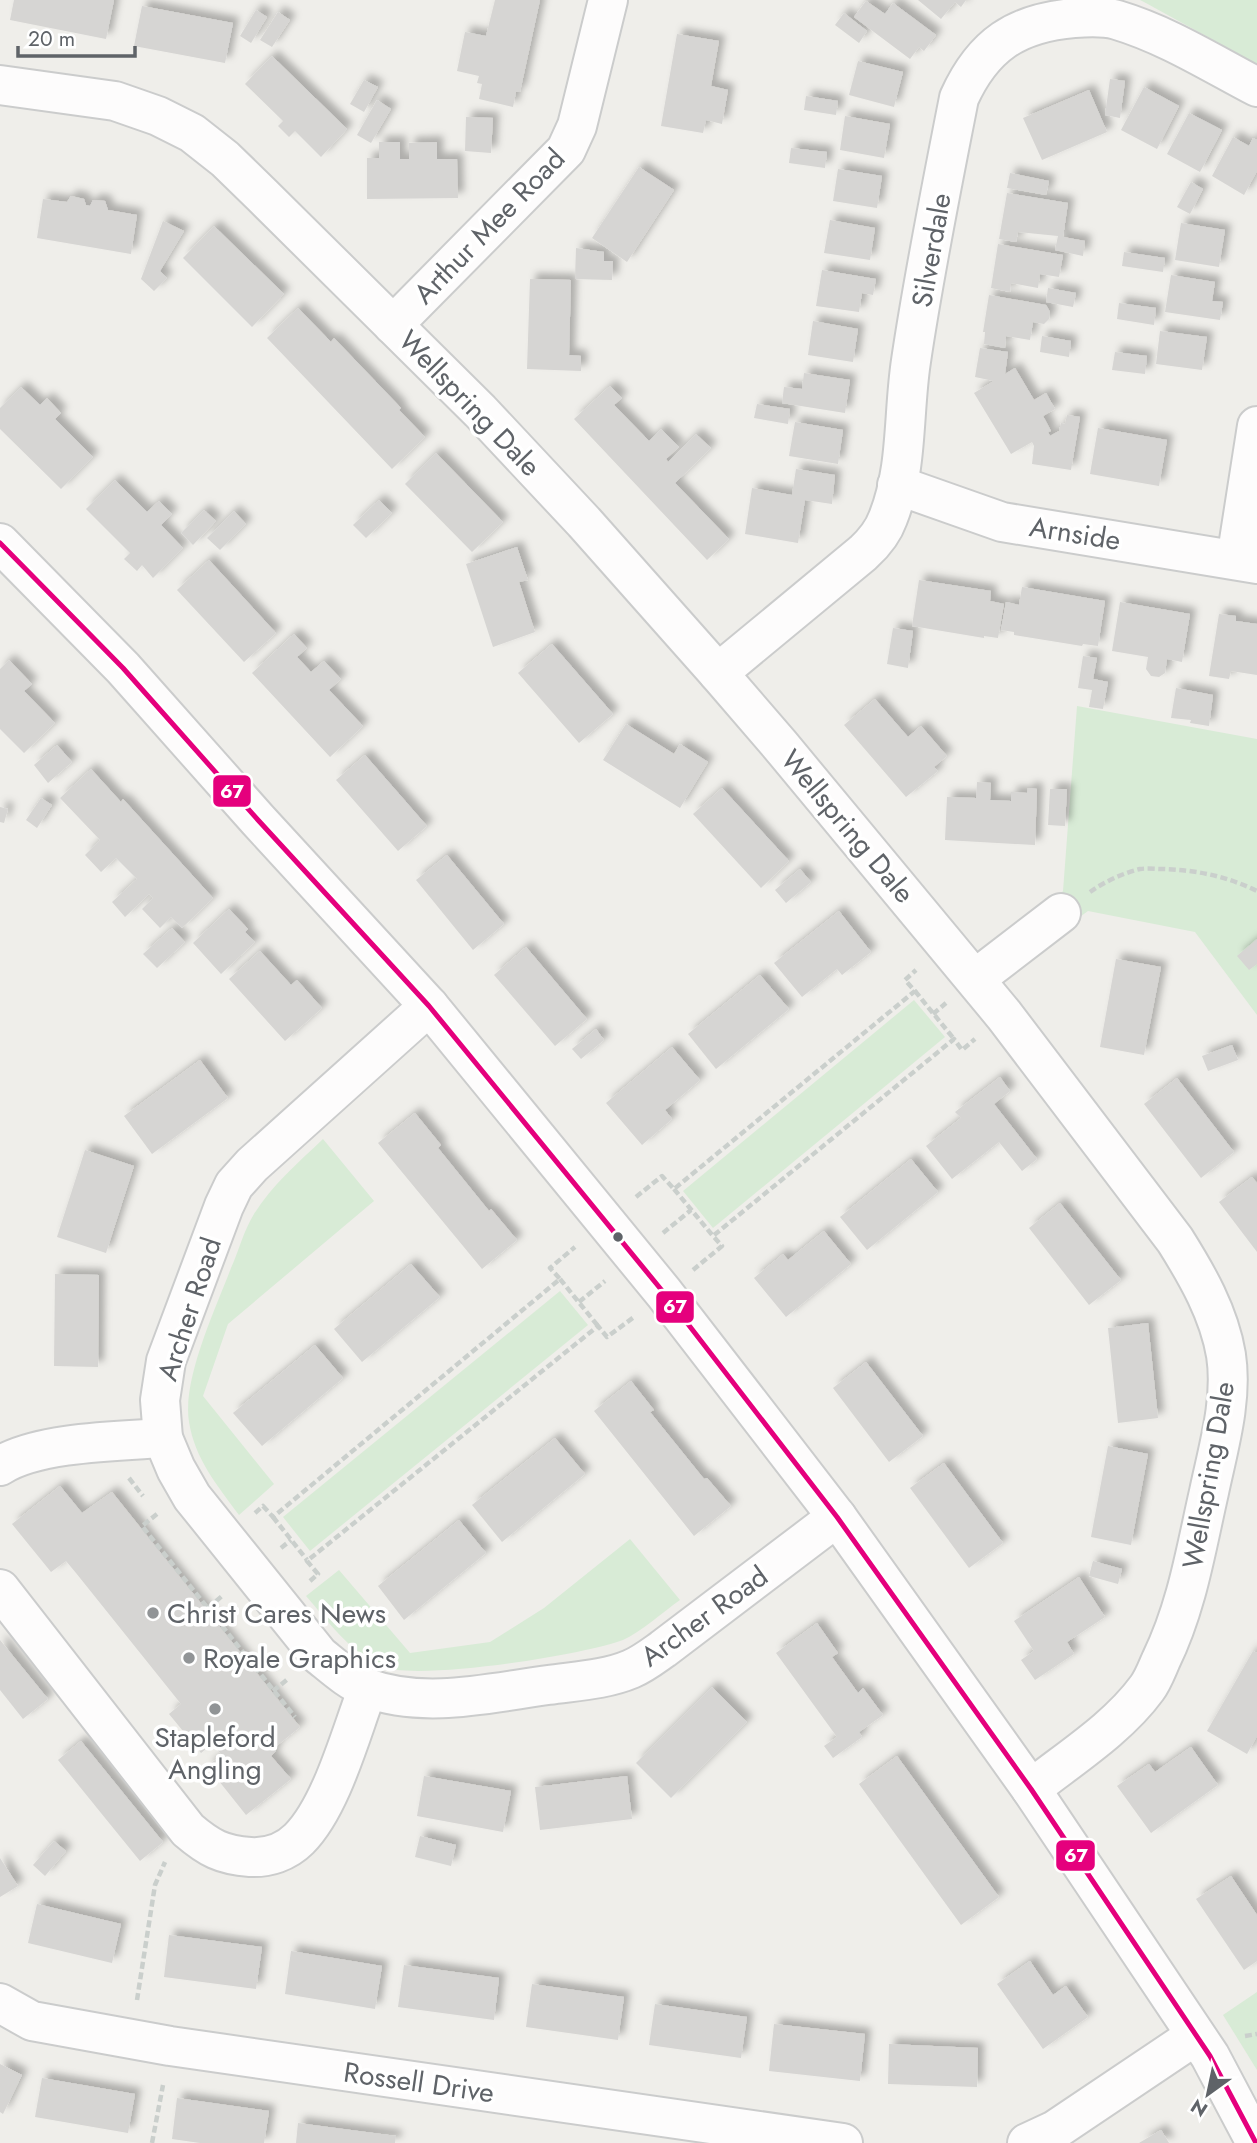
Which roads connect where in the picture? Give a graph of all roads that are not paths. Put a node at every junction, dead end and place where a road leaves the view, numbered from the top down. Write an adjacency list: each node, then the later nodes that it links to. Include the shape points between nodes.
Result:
1 (608, 0): 4 (street, Arthur Mee Road, via 577,126 566,150)
2 (0, 85): 4 (street, Wellspring Dale, via 114,102 192,133 225,159)
3 (1257, 87): 6 (street, Silverdale, via 1164,37 1114,19 1036,23 988,52 971,72 959,98 911,363 907,429)
4 (393, 325): 9 (street, Wellspring Dale, via 584,522)
5 (1257, 426): 8 (street)
6 (897, 485): 8 (street, Arnside, via 1002,522); 9 (street, Silverdale, via 888,518 874,543)
7 (3, 552): 12 (street, via 123,668)
8 (1247, 562)
9 (718, 673): 11 (street, Wellspring Dale)
10 (1061, 912): 11 (street)
11 (975, 979): 18 (street, Wellspring Dale, via 1175,1240 1199,1279 1226,1356 1222,1431 1188,1590 1165,1651 1149,1686 1127,1713)
12 (429, 1006): 13 (street, Archer Road, via 234,1185 166,1361 160,1400); 15 (street, via 664,1293)
13 (163, 1438): 14 (street, via 29,1454); 17 (street, Archer Road, via 192,1497 319,1655)
14 (0, 1466)
15 (837, 1517): 17 (street, Archer Road, via 633,1668 600,1678 452,1699 405,1697); 18 (street)
16 (0, 1589): 17 (street, via 188,1830 208,1847 240,1857 282,1852 315,1818)
17 (368, 1688)
18 (1031, 1789): 20 (street)
19 (0, 2003): 21 (street, Rossell Drive, via 32,2021 170,2046)
20 (1195, 2036): 22 (street, via 1055,2130); 23 (street)
21 (843, 2143)
22 (1027, 2143)
23 (1256, 2143)

